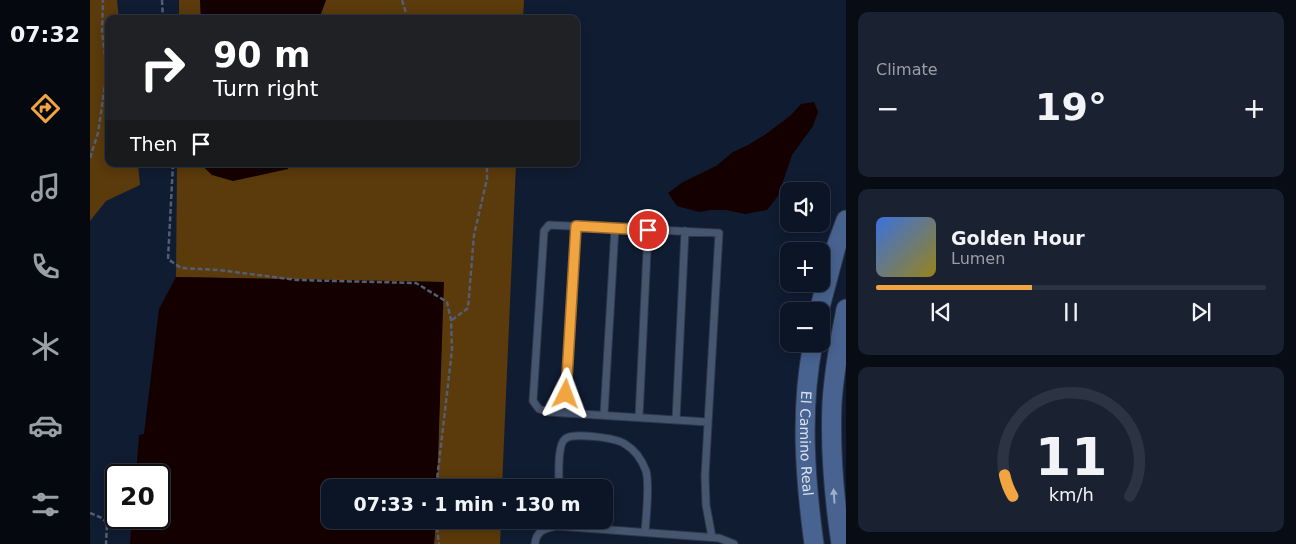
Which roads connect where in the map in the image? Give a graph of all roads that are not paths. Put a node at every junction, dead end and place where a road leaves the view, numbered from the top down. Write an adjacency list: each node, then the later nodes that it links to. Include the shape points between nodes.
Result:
1 (846, 220): 6 (main road)
2 (576, 226): 3 (lane); 9 (lane); 9 (lane, via 549,225 544,231 533,401 540,409)
3 (615, 228): 4 (lane); 10 (lane)
4 (648, 230): 5 (lane); 11 (lane)
5 (685, 231): 12 (lane); 13 (lane, via 719,233)
6 (821, 302)
7 (846, 308): 22 (main road, El Camino Real, one-way to 7, via 834,500 832,402)
8 (812, 352): 21 (main road, El Camino Real, via 806,400 805,450)
9 (566, 413): 10 (lane)
10 (604, 415): 11 (lane)
11 (639, 417): 12 (lane)
12 (676, 420): 13 (lane)
13 (708, 422): 18 (lane, via 706,495)
14 (559, 479): 17 (lane, via 561,445 565,438 592,437 625,443 638,456 646,472)
15 (544, 529): 19 (lane)
16 (613, 529): 17 (lane)
17 (646, 532): 18 (lane)
18 (712, 537): 20 (lane)
19 (535, 544)
20 (734, 544)
21 (814, 544)
22 (841, 544)

